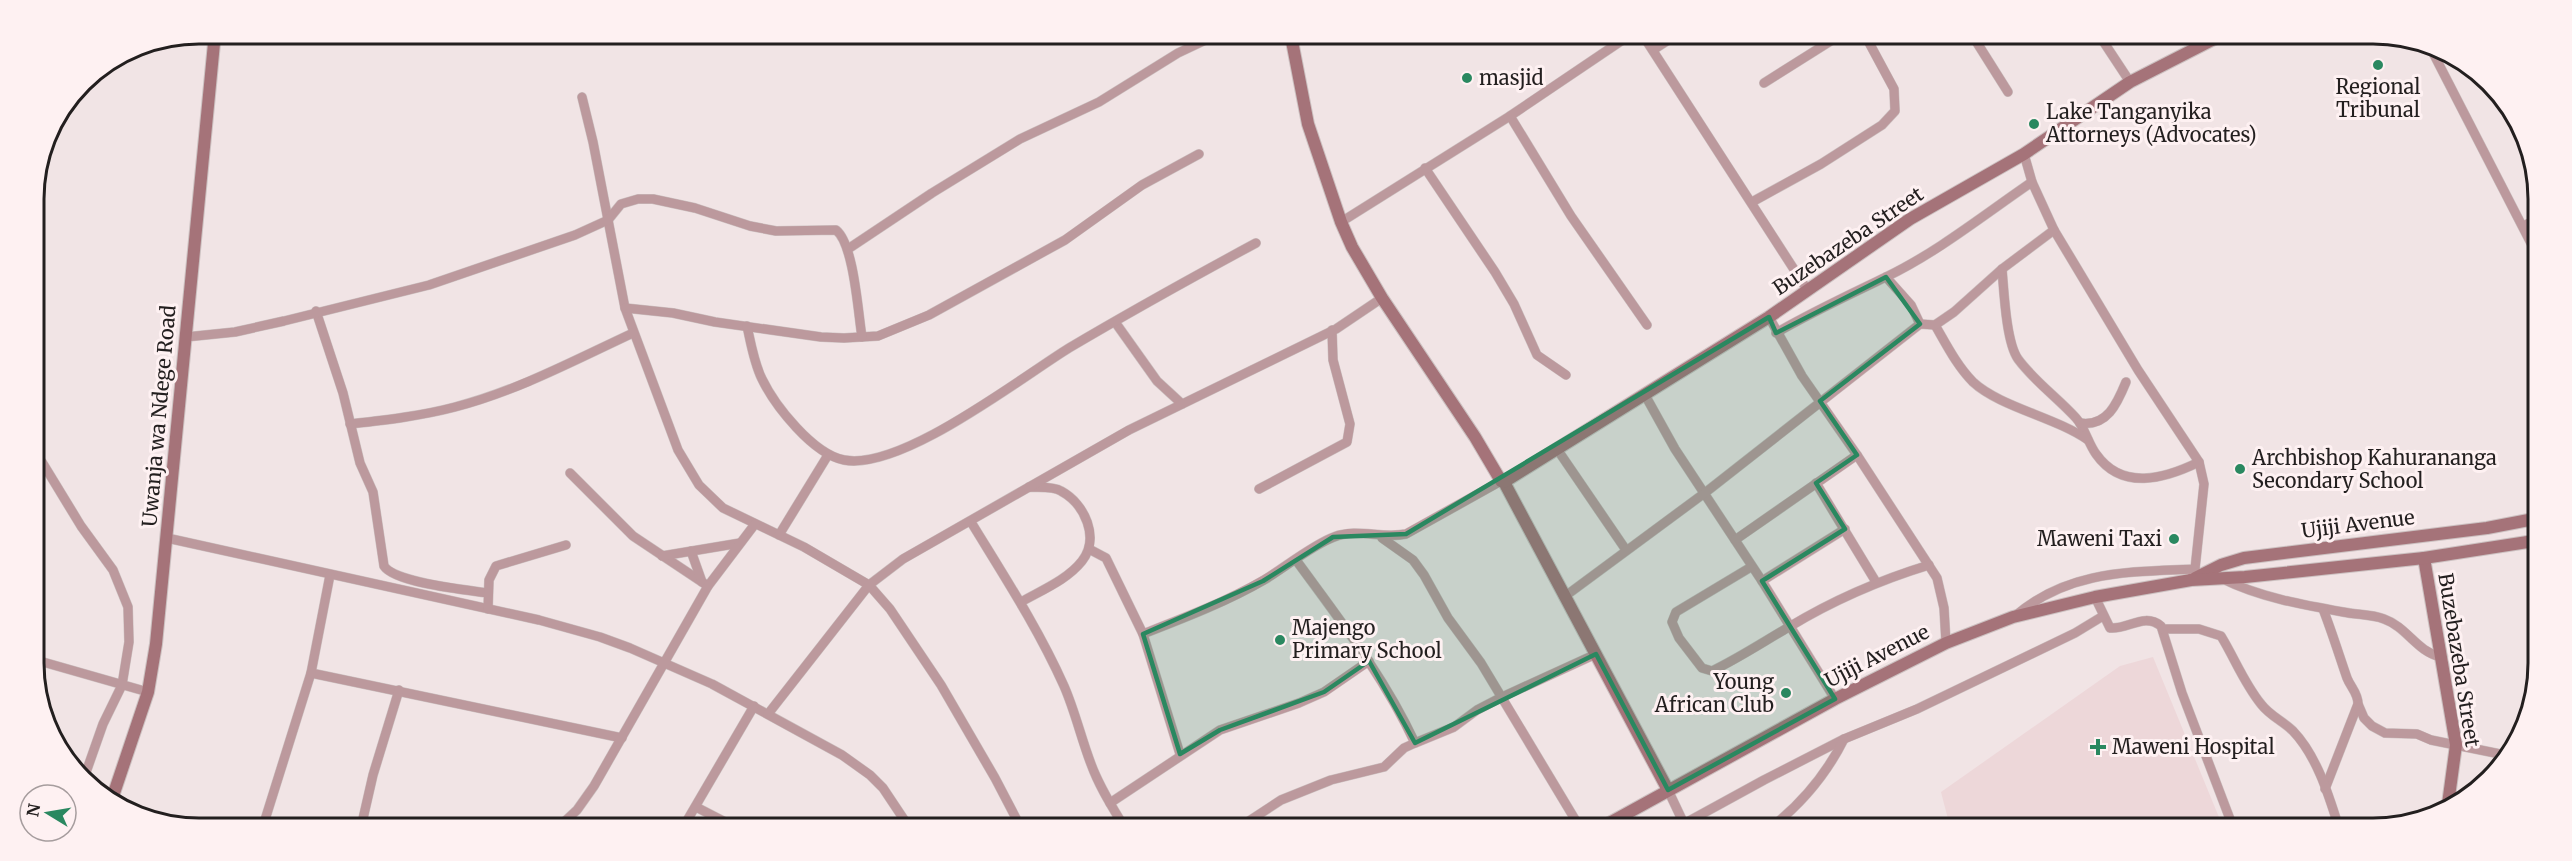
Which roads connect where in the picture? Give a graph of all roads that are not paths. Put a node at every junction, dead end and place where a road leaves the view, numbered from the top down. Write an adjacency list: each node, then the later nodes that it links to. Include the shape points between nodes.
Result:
1 (214, 44): 47 (street, Uwanja wa Ndege Road)
2 (1198, 44): 31 (street, via 1099,102 1020,139)
3 (1293, 44): 25 (street, via 1308,124)
4 (1618, 44): 18 (street)
5 (1649, 44): 12 (street)
6 (1662, 44): 12 (street)
7 (1827, 44): 15 (street)
8 (1870, 44): 23 (street, via 1894,89 1895,111 1889,119 1821,164)
9 (1978, 44): 16 (street)
10 (2105, 44): 14 (street)
11 (2204, 44): 14 (street, Buzebazeba Street)
12 (1653, 50): 23 (street)
13 (2435, 56): 27 (street)
14 (2130, 82): 20 (street, Buzebazeba Street)
15 (1764, 83)
16 (2008, 92)
17 (582, 97): 24 (street)
18 (1510, 116): 21 (street); 41 (street, via 1570,216)
19 (1200, 154): 48 (street, via 1142,185 1065,240 929,315 894,331)
20 (2024, 154): 22 (street); 34 (street, Buzebazeba Street, via 1910,219)
21 (1425, 168): 25 (street); 49 (street, via 1495,272 1537,355)
22 (2032, 182): 28 (street); 33 (street, via 1944,243)
23 (1752, 202): 34 (street)
24 (608, 220): 31 (street, via 621,204 653,199 776,231 836,230 843,235); 36 (street); 37 (street, via 429,285)
25 (1341, 222): 35 (street)
26 (2528, 224): 27 (street)
27 (2524, 226): 29 (street)
28 (2054, 230): 32 (street); 60 (street)
29 (2528, 235)
30 (1256, 243): 39 (street)
31 (848, 249): 48 (street)
32 (2002, 269): 42 (street); 54 (street, via 2015,353)
33 (1886, 277): 40 (street, via 1911,305); 46 (street, via 1824,305)
34 (1808, 291): 38 (street, Buzebazeba Street)
35 (1382, 298): 44 (street); 63 (street)
36 (625, 308): 43 (street); 45 (street)
37 (316, 312): 47 (street, via 235,332); 55 (street)
38 (1769, 317): 46 (street); 51 (street, Buzebazeba Street)
39 (1115, 322): 53 (street, via 1157,381); 58 (street, via 927,437 861,461)
40 (1920, 324): 42 (street); 52 (street)
41 (1647, 325)
42 (1935, 325): 56 (street, via 1975,384)
43 (747, 326): 48 (street, via 820,337); 58 (street, via 761,377 771,396)
44 (1332, 330): 53 (street); 66 (street, via 1333,360 1350,424 1347,442)
45 (633, 333): 55 (street, via 539,377 456,407); 70 (street, via 678,450 699,485 723,508)
46 (1776, 333): 52 (street)
47 (186, 337): 74 (street, Uwanja wa Ndege Road)
48 (862, 337)
49 (1566, 375)
50 (2126, 382): 54 (street, via 2116,404 2103,418 2093,424)
51 (1644, 395): 57 (street, Buzebazeba Street); 67 (street)
52 (1820, 400): 59 (street); 67 (street)
53 (1182, 404): 65 (street)
54 (2080, 423): 56 (street)
55 (350, 424): 94 (street, via 360,463 373,492 387,570 422,582)
56 (2089, 441): 60 (street, via 2108,467 2129,478 2160,478)
57 (1557, 449): 63 (street, Buzebazeba Street); 80 (street)
58 (828, 455): 72 (street)
59 (1857, 455): 64 (street); 85 (street)
60 (2199, 462): 87 (street, via 2204,484)
61 (43, 464): 112 (street, via 122,590 129,624)
62 (570, 472): 82 (street, via 633,536)
63 (1503, 482): 73 (street, via 1406,534); 95 (street)
64 (1816, 483): 71 (street); 75 (street)
65 (1028, 487): 69 (street); 79 (street, via 1059,490 1073,500 1088,524)
66 (1259, 489)
67 (1706, 492): 75 (street); 80 (street)
68 (2528, 520): 87 (street, Ujiji Avenue, via 2244,558)
69 (971, 522): 93 (street, via 903,559); 97 (street)
70 (755, 524): 72 (street); 76 (street)
71 (1845, 529): 90 (street); 91 (street)
72 (779, 535): 93 (street)
73 (1380, 536): 84 (street, via 1348,533 1333,537); 115 (street, via 1413,560 1425,575 1448,618)
74 (167, 537): 88 (street); 114 (street, Uwanja wa Ndege Road)
75 (1735, 540): 86 (street)
76 (740, 543): 81 (street); 92 (street)
77 (2528, 543): 83 (street, Ujiji Avenue)
78 (566, 545): 94 (street, via 495,566)
79 (1089, 549): 97 (street, via 1076,567); 104 (street, via 1106,558)
80 (1626, 550): 95 (street)
81 (691, 551): 82 (street); 92 (street)
82 (662, 556): 92 (street)
83 (2424, 558): 89 (street, Ujiji Avenue); 107 (street, Buzebazeba Street)
84 (1296, 560): 104 (street, via 1207,609); 108 (street)
85 (1929, 565): 91 (street); 105 (street, via 1941,591)
86 (1751, 567): 90 (street); 102 (street, via 1676,612 1672,622 1679,638 1702,668 1712,671)
87 (2193, 574): 89 (street, Ujiji Avenue); 96 (street, Ujiji Avenue); 101 (street, via 2097,576 2058,588)
88 (330, 575): 98 (street); 111 (street)
89 (2223, 579): 99 (street, via 2261,595)
90 (1762, 581): 102 (street)
91 (1876, 582): 102 (street)
92 (705, 584): 110 (street)
93 (869, 585): 119 (street); 146 (street, via 890,609 941,685)
94 (488, 593): 98 (street)
95 (1564, 597): 106 (street)
96 (2095, 597): 100 (street); 101 (street, Ujiji Avenue)
97 (1021, 602): 131 (street, via 1064,686 1092,766)
98 (488, 609): 110 (street, via 600,637)
99 (2323, 609): 107 (street, via 2389,621 2423,650); 117 (street)
100 (2103, 616): 103 (street, via 2114,629 2148,621 2155,621); 121 (street, via 1920,708)
101 (2013, 617): 105 (street, Ujiji Avenue)
102 (1790, 626): 116 (street)
103 (2163, 629): 127 (street, via 2199,629 2222,636 2261,705 2304,745); 138 (street, via 2182,693)
104 (1143, 634): 124 (street)
105 (1946, 643): 116 (street, Ujiji Avenue)
106 (1596, 654): 115 (street); 128 (street)
107 (2441, 657): 123 (street, Buzebazeba Street)
108 (1369, 661): 122 (street); 124 (street, via 1324,692 1220,730)
109 (43, 662): 112 (street)
110 (666, 663): 118 (street); 120 (street)
111 (311, 673): 113 (street); 140 (street)
112 (122, 685): 114 (street); 126 (street)
113 (399, 690): 120 (street); 141 (street)
114 (148, 692): 129 (street, Uwanja wa Ndege Road)
115 (1502, 697): 122 (street, via 1454,727); 133 (street)
116 (1835, 699): 128 (street, Ujiji Avenue)
117 (2358, 704): 123 (street, via 2364,718 2385,733 2417,734); 127 (street)
118 (754, 706): 119 (street); 132 (street)
119 (768, 714): 145 (street, via 870,775)
120 (622, 738): 142 (street, via 594,786)
121 (1844, 739): 136 (street); 137 (street, via 1826,772)
122 (1415, 743): 148 (street, via 1384,767 1331,780 1281,800)
123 (2456, 745): 125 (street); 130 (street, Buzebazeba Street)
124 (1180, 754): 131 (street)
125 (2499, 754)
126 (87, 770)
127 (2325, 789): 139 (street)
128 (1668, 790): 134 (street, Ujiji Avenue); 135 (street)
129 (114, 793)
130 (2449, 798)
131 (1110, 803): 147 (street)
132 (696, 807): 143 (street); 144 (street)
133 (1575, 817)
134 (1622, 817)
135 (1680, 817)
136 (1697, 817)
137 (1784, 817)
138 (2229, 817)
139 (2335, 817)
140 (266, 818)
141 (364, 818)
142 (569, 818)
143 (689, 818)
144 (717, 818)
145 (903, 818)
146 (1016, 818)
147 (1119, 818)
148 (1254, 818)

